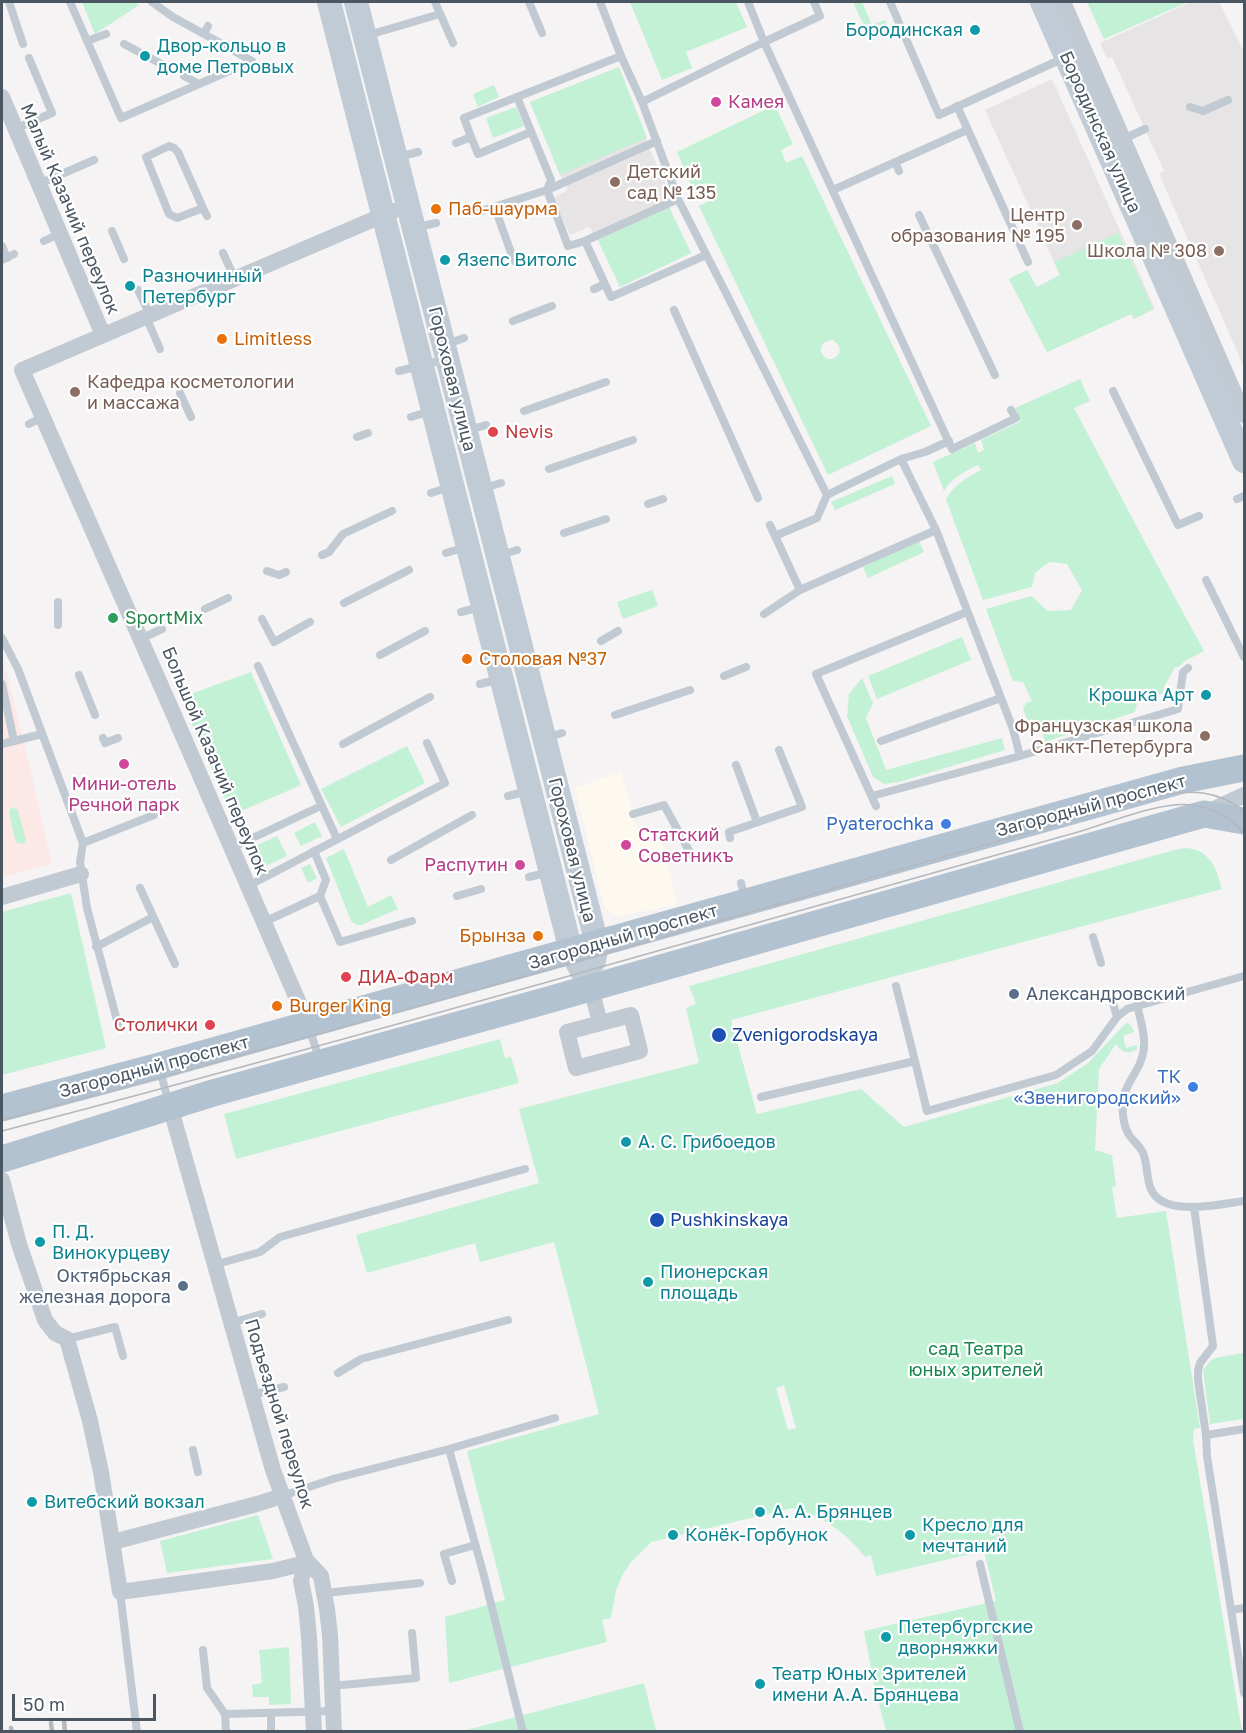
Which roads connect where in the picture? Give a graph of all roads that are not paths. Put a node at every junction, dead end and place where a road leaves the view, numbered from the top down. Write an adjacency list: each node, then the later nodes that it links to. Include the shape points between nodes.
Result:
1 (9, 2): 21 (lane)
2 (70, 2): 18 (lane)
3 (152, 2): 28 (lane, via 206,30 252,61)
4 (329, 2): 53 (main road, Гороховая улица)
5 (356, 2): 17 (main road, Гороховая улица)
6 (435, 2): 14 (lane)
7 (529, 2): 15 (lane)
8 (600, 2): 24 (lane)
9 (748, 2): 19 (lane)
10 (814, 2): 19 (lane, via 819,16)
11 (890, 2): 33 (lane, via 939,115)
12 (1042, 2): 23 (main road, Бородинская улица)
13 (1063, 2): 23 (street, Бородинская улица)
14 (440, 14): 17 (lane); 20 (lane)
15 (542, 33)
16 (106, 34): 18 (lane)
17 (365, 36): 55 (main road, Гороховая улица, via 407,155)
18 (87, 41): 28 (lane, via 121,118)
19 (764, 42): 32 (lane); 48 (lane)
20 (453, 43)
21 (23, 44)
22 (124, 44): 26 (lane)
23 (1075, 54): 33 (lane); 42 (main road, Бородинская улица)
24 (621, 56): 30 (lane); 32 (lane)
25 (29, 58): 35 (lane, via 52,113)
26 (167, 67)
27 (184, 76): 28 (lane)
28 (199, 84)
29 (2, 97): 35 (street, Малый Казачий переулок)
30 (517, 97): 38 (lane); 39 (lane, via 464,117)
31 (1228, 100): 34 (lane, via 1203,111)
32 (642, 102): 40 (lane)
33 (957, 106): 37 (lane)
34 (1191, 107)
35 (15, 129): 46 (street, Малый Казачий переулок)
36 (1145, 129): 42 (lane)
37 (968, 130): 44 (lane); 64 (lane)
38 (531, 132): 39 (lane, via 478,154); 47 (lane, via 551,180)
39 (471, 137): 41 (lane)
40 (657, 141): 47 (lane); 49 (lane)
41 (456, 142)
42 (1115, 143): 83 (street, Бородинская улица); 90 (main road, Бородинская улица)
43 (94, 160): 46 (lane)
44 (895, 162): 45 (lane); 48 (lane)
45 (899, 171)
46 (39, 184): 73 (street, Малый Казачий переулок, via 52,237)
47 (547, 190): 50 (lane); 57 (lane, via 568,246)
48 (833, 190): 88 (lane)
49 (678, 199): 57 (lane); 60 (lane)
50 (495, 208): 52 (lane); 63 (lane)
51 (205, 212): 51 (lane, via 177,218 170,214 146,157 169,146 174,148)
52 (478, 212)
53 (383, 215): 55 (street, Большой Казачий переулок); 65 (street, Большой Казачий переулок); 76 (main road, Гороховая улица)
54 (920, 215): 77 (lane)
55 (419, 219): 74 (main road, Гороховая улица)
56 (112, 231): 62 (lane)
57 (585, 241): 66 (lane)
58 (2, 246): 61 (lane)
59 (223, 253): 65 (lane)
60 (705, 255): 66 (lane, via 659,279 611,297); 92 (lane)
61 (8, 258)
62 (124, 260)
63 (514, 261)
64 (1028, 261)
65 (235, 279): 71 (street, Большой Казачий переулок)
66 (605, 284): 67 (lane)
67 (594, 289)
68 (138, 290): 71 (lane)
69 (552, 306): 72 (lane)
70 (674, 309): 93 (lane)
71 (148, 316): 73 (street, Большой Казачий переулок); 75 (lane)
72 (513, 321)
73 (103, 335): 121 (street, Большой Казачий переулок, via 22,370 36,421)
74 (452, 347): 76 (lane); 175 (main road, Гороховая улица, via 553,736)
75 (160, 350)
76 (410, 368): 177 (main road, Гороховая улица, via 540,874)
77 (995, 375)
78 (606, 382): 82 (lane)
79 (1113, 391): 97 (lane, via 1178,525)
80 (180, 393): 84 (lane)
81 (1011, 410): 88 (lane, via 1016,418 952,449)
82 (524, 411)
83 (1245, 416)
84 (191, 417)
85 (368, 433): 86 (lane)
86 (357, 437)
87 (633, 440): 91 (lane)
88 (949, 441): 89 (lane)
89 (901, 459): 92 (lane); 100 (lane)
90 (1245, 461)
91 (549, 469)
92 (826, 495): 102 (lane, via 817,518)
93 (758, 498)
94 (663, 499): 95 (lane)
95 (648, 504)
96 (392, 511): 103 (lane, via 343,534)
97 (1199, 516)
98 (606, 519): 101 (lane)
99 (770, 525): 102 (lane)
100 (936, 530): 108 (lane); 113 (lane)
101 (564, 533)
102 (775, 536): 108 (lane)
103 (322, 555)
104 (409, 570): 111 (lane)
105 (267, 571): 106 (lane, via 279,575)
106 (285, 572)
107 (1206, 580): 125 (lane)
108 (800, 590): 114 (lane)
109 (228, 598): 112 (lane)
110 (58, 602): 117 (lane)
111 (344, 603)
112 (205, 609)
113 (967, 612): 134 (lane); 146 (lane, via 816,674 874,801)
114 (764, 614)
115 (262, 619): 116 (lane, via 274,642)
116 (310, 622)
117 (58, 626)
118 (162, 629): 121 (lane)
119 (618, 631): 123 (lane)
120 (425, 632): 124 (lane)
121 (140, 639): 160 (street, Большой Казачий переулок, via 168,715)
122 (2, 641): 137 (lane, via 18,669)
123 (601, 641)
124 (380, 655)
125 (1245, 657)
126 (258, 666): 150 (lane)
127 (746, 667): 130 (lane)
128 (1188, 668): 146 (lane, via 1183,672 1178,709)
129 (79, 675): 135 (lane)
130 (724, 676)
131 (2, 684): 140 (lane)
132 (690, 690): 136 (lane)
133 (430, 697): 144 (lane)
134 (1001, 698): 141 (lane); 146 (lane)
135 (94, 715)
136 (615, 715)
137 (42, 734): 140 (lane); 159 (lane)
138 (103, 738): 139 (lane, via 105,743)
139 (118, 738)
140 (14, 741): 143 (lane)
141 (881, 741)
142 (427, 743): 158 (lane, via 445,783)
143 (2, 744)
144 (343, 744)
145 (779, 750): 156 (lane, via 802,807)
146 (1020, 756)
147 (736, 765): 156 (lane)
148 (1245, 768): 175 (main road, Загородный проспект, via 1183,780 743,892)
149 (1245, 795): 152 (street, Загородный проспект)
150 (321, 806): 158 (lane); 160 (lane)
151 (633, 814): 162 (lane, via 664,805)
152 (1204, 814): 155 (main road, Загородный проспект); 182 (main road, Загородный проспект)
153 (154, 815): 159 (lane, via 117,835)
154 (472, 815): 163 (lane)
155 (1245, 821)
156 (757, 822): 157 (lane, via 729,832)
157 (730, 838)
158 (337, 839): 161 (lane)
159 (83, 843): 164 (lane)
160 (231, 848): 165 (street, Большой Казачий переулок)
161 (314, 851): 165 (lane); 168 (lane, via 326,880)
162 (692, 856)
163 (391, 860)
164 (81, 874): 170 (street); 176 (lane)
165 (248, 886): 173 (street, Большой Казачий переулок)
166 (140, 888): 171 (lane)
167 (481, 889): 169 (lane)
168 (320, 896): 172 (lane, via 340,942); 173 (lane)
169 (457, 896)
170 (2, 897)
171 (153, 917): 176 (lane); 179 (lane)
172 (412, 921)
173 (264, 922): 187 (street, Большой Казачий переулок)
174 (1093, 937): 178 (lane)
175 (597, 944): 177 (main road, Загородный проспект); 182 (main road, Гороховая улица)
176 (96, 947): 188 (lane)
177 (571, 951): 182 (main road, Гороховая улица); 187 (main road, Загородный проспект)
178 (1101, 963)
179 (175, 964)
180 (1245, 976): 184 (lane)
181 (896, 986): 189 (lane)
182 (591, 988): 186 (street); 190 (main road, Загородный проспект)
183 (1110, 993): 185 (lane)
184 (1137, 1005): 185 (lane); 199 (lane, via 1145,1052 1123,1098 1124,1125 1143,1153 1155,1196 1176,1206)
185 (1117, 1017): 189 (lane, via 1092,1051 1056,1075 927,1111)
186 (600, 1023): 186 (street, via 567,1032 576,1068 640,1051 631,1015)
187 (308, 1024): 190 (lane); 191 (main road, Загородный проспект)
188 (119, 1028)
189 (915, 1061): 192 (lane)
190 (321, 1063): 193 (main road, Загородный проспект)
191 (159, 1066): 193 (lane); 194 (main road, Загородный проспект)
192 (761, 1097)
193 (170, 1106): 195 (main road, Загородный проспект); 201 (street, Подъездной переулок)
194 (2, 1108)
195 (2, 1159)
196 (525, 1169): 201 (lane, via 280,1237 260,1252)
197 (2, 1180): 200 (street)
198 (1245, 1201): 199 (lane)
199 (1194, 1207): 212 (lane, via 1213,1346 1198,1371)
200 (6, 1212): 205 (street, via 45,1320)
201 (214, 1265): 204 (street, Подъездной переулок)
202 (262, 1314): 204 (lane)
203 (508, 1320): 207 (lane, via 361,1359)
204 (231, 1323): 209 (street, Подъездной переулок)
205 (67, 1340): 206 (lane, via 115,1327); 217 (street, via 99,1462)
206 (123, 1356)
207 (338, 1373)
208 (284, 1387): 209 (lane)
209 (251, 1395): 216 (street, Подъездной переулок)
210 (555, 1418): 213 (lane)
211 (1245, 1429): 212 (lane)
212 (1206, 1435): 226 (lane)
213 (449, 1449): 216 (lane); 218 (lane)
214 (193, 1450): 215 (lane)
215 (198, 1472)
216 (282, 1496): 217 (street, via 209,1512); 219 (street, Подъездной переулок)
217 (113, 1542): 223 (street)
218 (475, 1545): 221 (lane, via 444,1554); 241 (lane)
219 (302, 1562): 223 (street, via 273,1571); 224 (street, Подъездной переулок, via 321,1576); 233 (street)
220 (980, 1564): 242 (lane)
221 (452, 1581)
222 (420, 1583): 224 (lane)
223 (120, 1592): 236 (lane)
224 (325, 1593): 230 (street, Подъездной переулок)
225 (1245, 1608): 226 (lane)
226 (1231, 1610): 229 (lane)
227 (412, 1633): 230 (lane, via 416,1678)
228 (203, 1650): 235 (lane, via 207,1688)
229 (1243, 1676): 231 (lane)
230 (332, 1686): 232 (street, Подъездной переулок)
231 (1245, 1693)
232 (333, 1711): 233 (lane); 240 (street, Подъездной переулок)
233 (313, 1712): 234 (lane); 239 (street)
234 (271, 1713): 235 (lane); 238 (lane)
235 (225, 1714): 237 (lane)
236 (137, 1731)
237 (226, 1731)
238 (271, 1731)
239 (314, 1731)
240 (334, 1731)
241 (523, 1731)
242 (1020, 1731)

